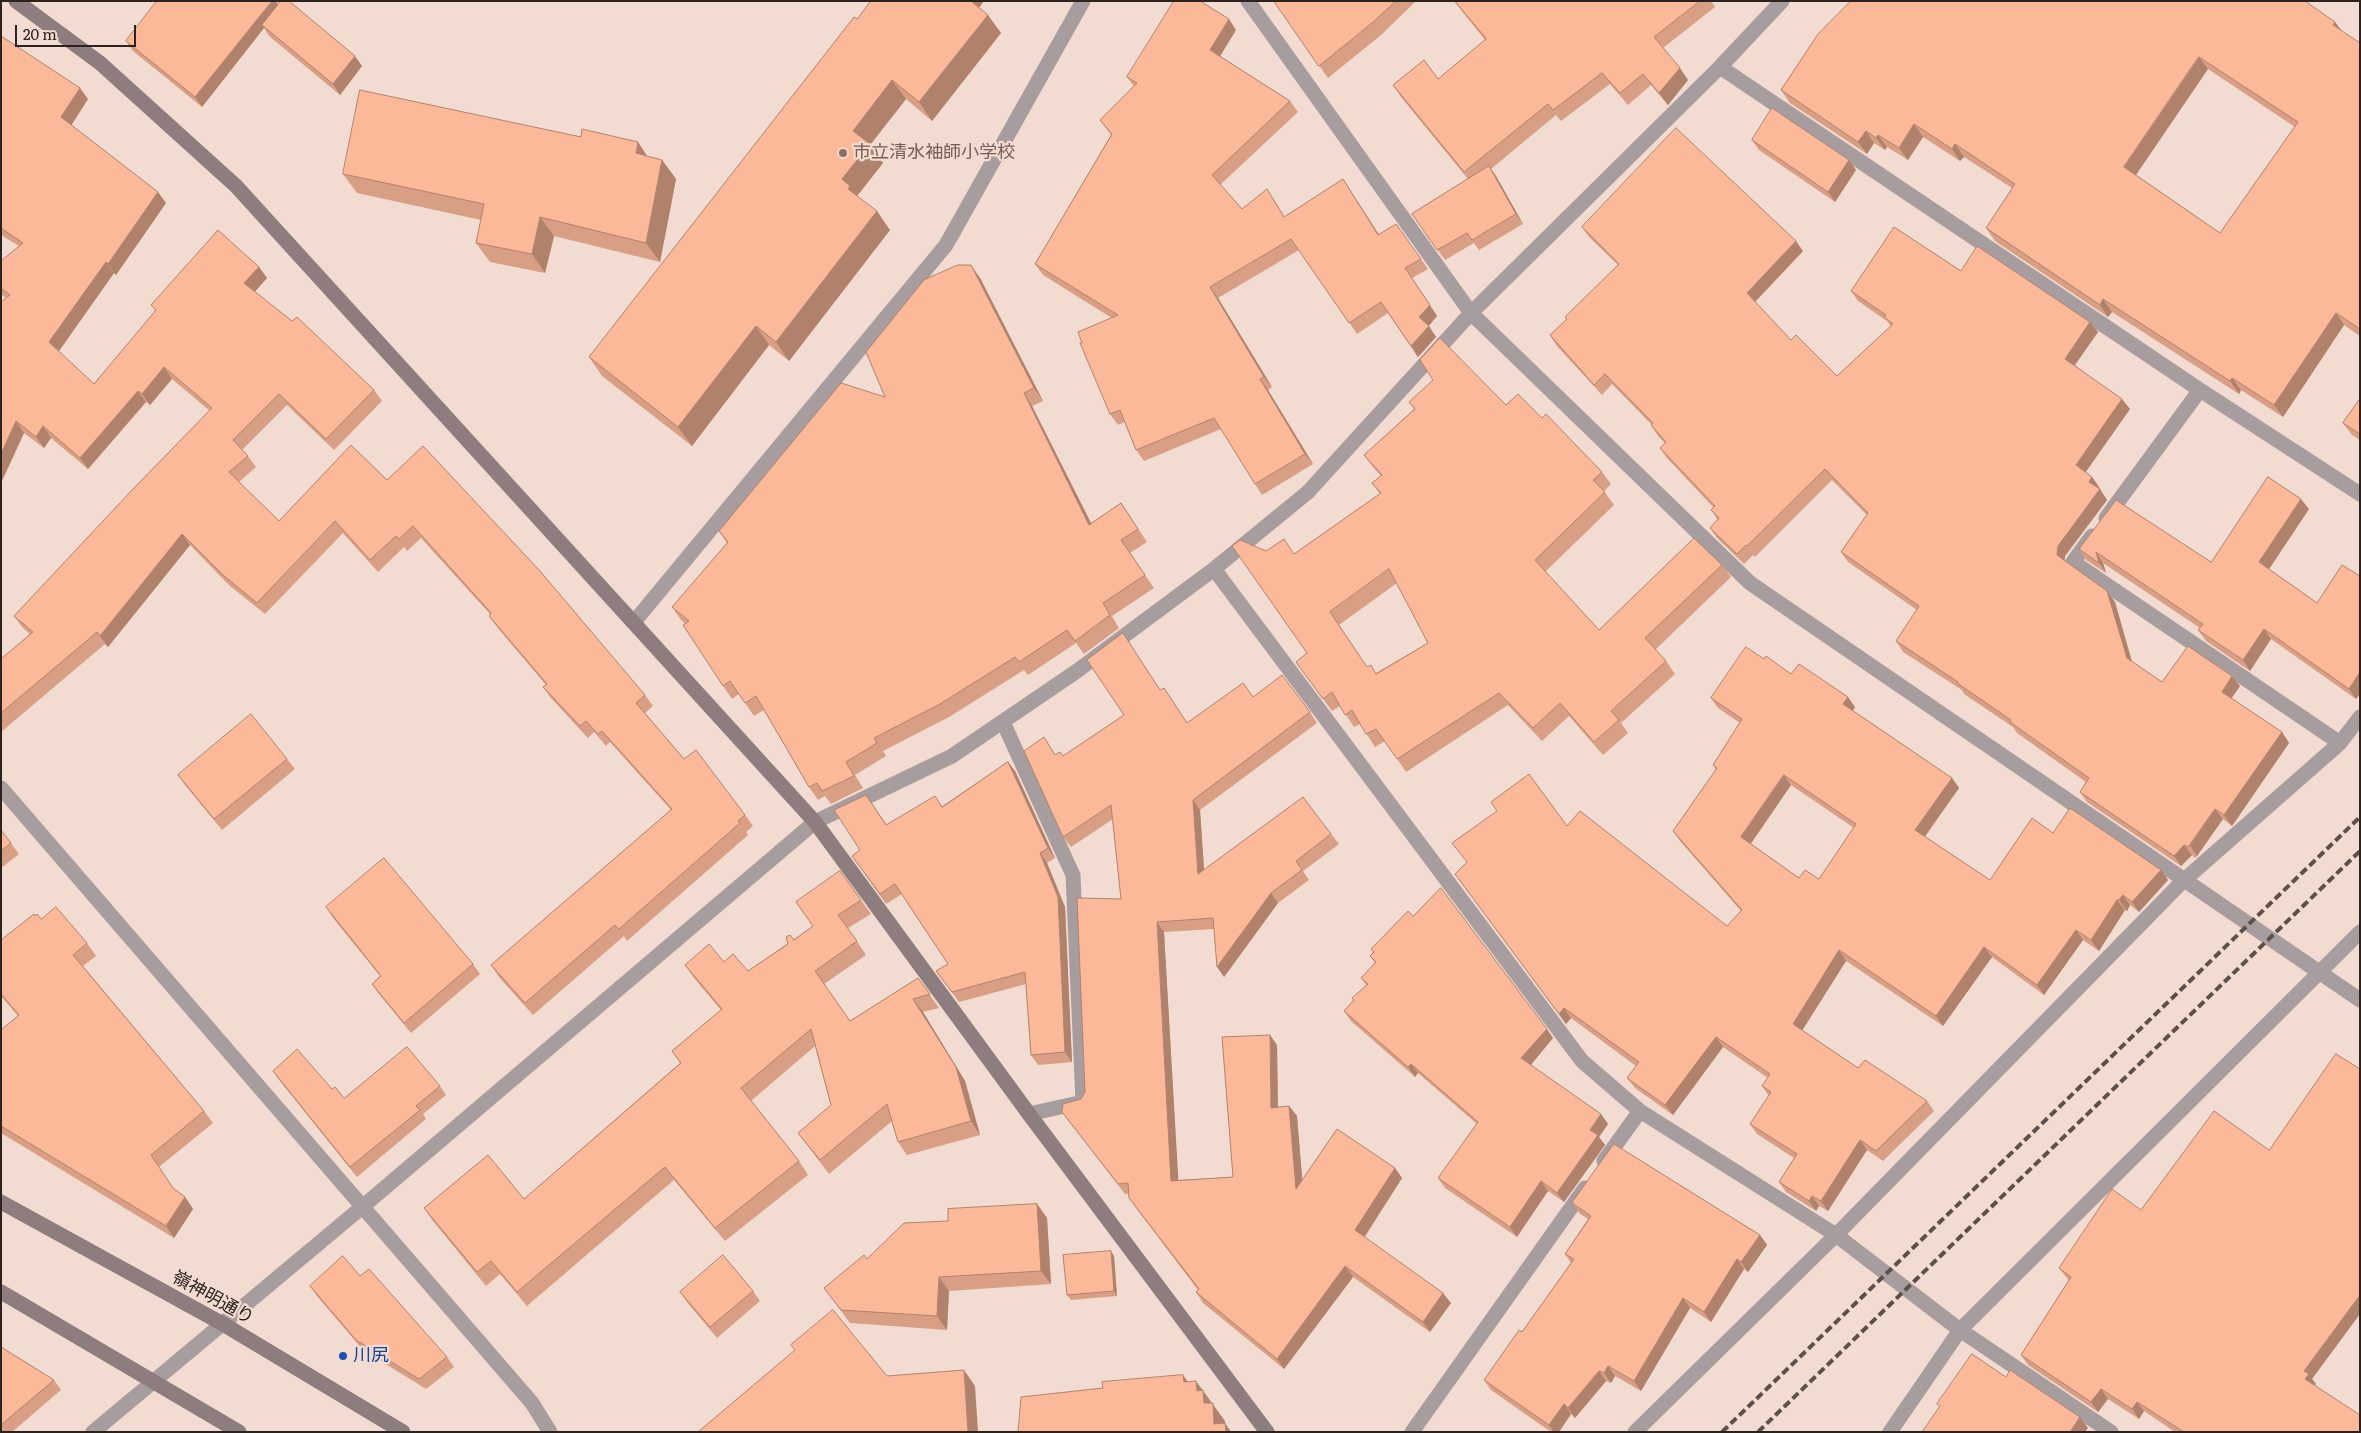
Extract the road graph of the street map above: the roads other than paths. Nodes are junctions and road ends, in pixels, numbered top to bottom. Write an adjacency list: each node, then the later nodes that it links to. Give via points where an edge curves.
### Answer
1 (16, 1): 10 (street, via 100,63 236,186)
2 (1083, 1): 10 (street, via 946,245)
3 (1248, 1): 6 (street)
4 (1782, 1): 5 (street)
5 (1720, 67): 6 (street); 7 (street)
6 (1471, 313): 9 (street, via 1308,492); 16 (street, via 1750,583)
7 (2200, 390): 8 (street); 13 (street, via 2073,562)
8 (2360, 494)
9 (1214, 569): 12 (street); 20 (street, via 1582,1061)
10 (634, 622): 15 (street)
11 (2360, 717): 13 (street)
12 (1003, 722): 15 (street, via 952,756); 21 (street, via 1074,875 1083,1102)
13 (2340, 743): 16 (street)
14 (1, 788): 23 (street)
15 (815, 822): 21 (street); 23 (street)
16 (2183, 880): 18 (street); 24 (street)
17 (2360, 932): 18 (street)
18 (2319, 972): 19 (street); 27 (street)
19 (2360, 1000)
20 (1640, 1111): 24 (street); 34 (street)
21 (1029, 1114): 33 (street)
22 (1, 1202): 26 (street, 嶺神明通り)
23 (361, 1208): 26 (street); 32 (street, via 532,1403)
24 (1836, 1235): 27 (street); 35 (street)
25 (1, 1292): 28 (street)
26 (223, 1324): 28 (street); 31 (street, 嶺神明通り)
27 (1960, 1330): 36 (street); 37 (street)
28 (152, 1381): 29 (street); 30 (street)
29 (94, 1432)
30 (239, 1432)
31 (403, 1432)
32 (550, 1432)
33 (1266, 1432)
34 (1412, 1432)
35 (1635, 1432)
36 (1890, 1432)
37 (2111, 1432)

